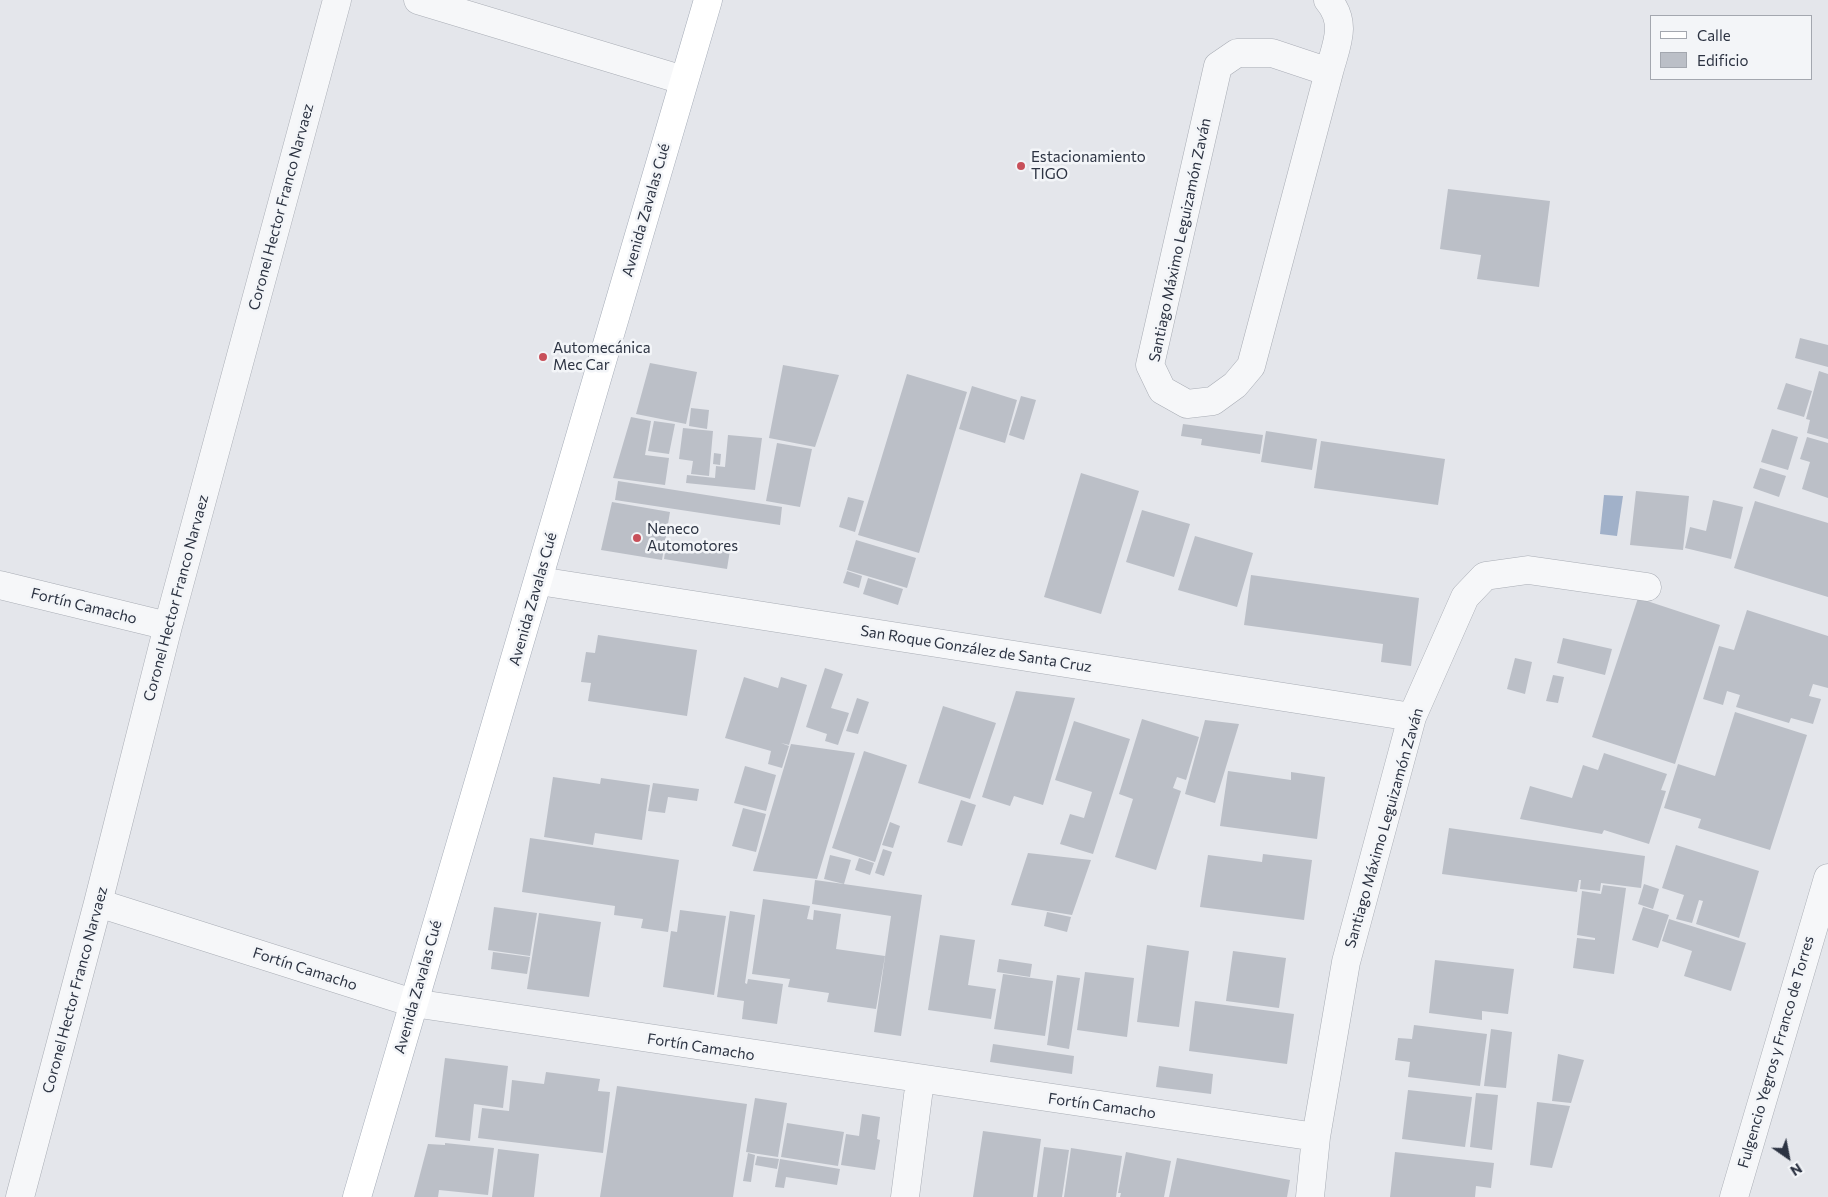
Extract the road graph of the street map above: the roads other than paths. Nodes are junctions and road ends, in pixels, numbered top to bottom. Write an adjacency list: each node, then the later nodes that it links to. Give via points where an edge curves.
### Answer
1 (337, 0): 10 (street, Coronel Hector Franco Narvaez)
2 (418, 0): 6 (street)
3 (708, 0): 6 (main road, Avenida Zavalas Cué)
4 (1328, 0): 5 (street, Santiago Máximo Leguizamón Zaván, via 1336,9 1340,28)
5 (1329, 72): 5 (street, Santiago Máximo Leguizamón Zaván, via 1251,366 1235,385 1213,401 1187,404 1162,390 1150,365 1218,66 1238,53 1272,53)
6 (683, 80): 7 (main road, Avenida Zavalas Cué)
7 (539, 581): 11 (street, San Roque González de Santa Cruz); 15 (main road, Avenida Zavalas Cué)
8 (0, 585): 10 (street, Fortín Camacho)
9 (1646, 586): 11 (street, Santiago Máximo Leguizamón Zaván, via 1528,570 1485,576 1465,597)
10 (168, 626): 13 (street, Coronel Hector Franco Narvaez)
11 (1412, 717): 17 (street, Santiago Máximo Leguizamón Zaván, via 1346,962)
12 (1828, 878): 14 (street, Fulgencio Yegros y Franco de Torres)
13 (98, 904): 15 (street, Fortín Camacho); 18 (street, Coronel Hector Franco Narvaez)
14 (1819, 939): 22 (street, Fulgencio Yegros y Franco de Torres)
15 (413, 1003): 16 (street, Fortín Camacho); 19 (main road, Avenida Zavalas Cué)
16 (920, 1080): 17 (street, Fortín Camacho); 20 (street)
17 (1316, 1137): 21 (street, Santiago Máximo Leguizamón Zaván)
18 (20, 1197)
19 (357, 1197)
20 (905, 1197)
21 (1310, 1197)
22 (1734, 1197)

